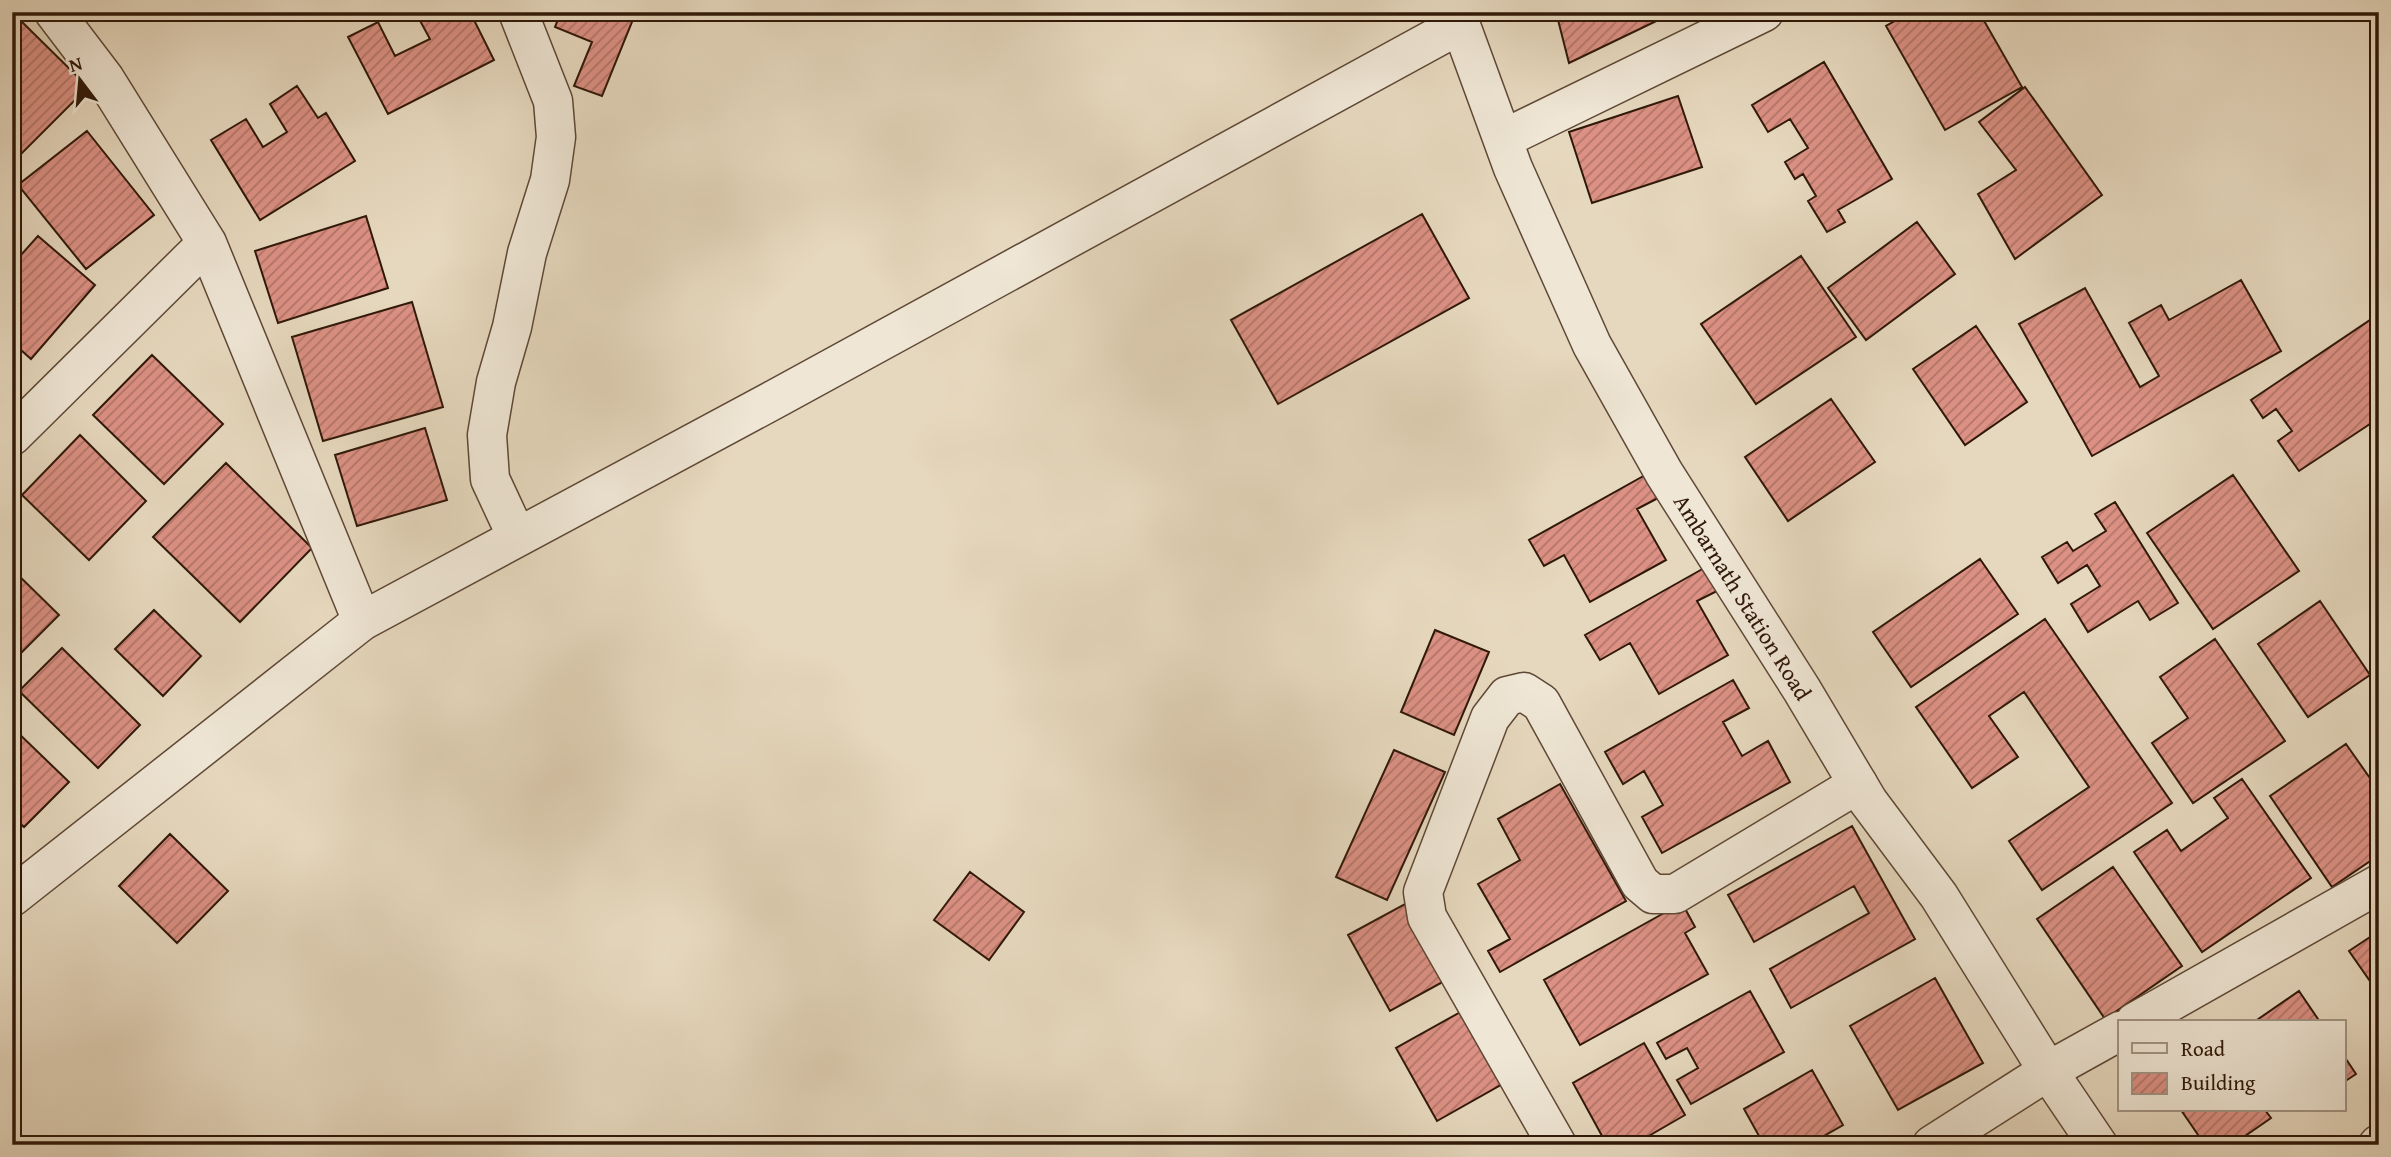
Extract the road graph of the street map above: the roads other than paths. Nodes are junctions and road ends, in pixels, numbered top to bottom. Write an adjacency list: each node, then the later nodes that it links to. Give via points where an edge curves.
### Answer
1 (54, 12): 6 (street, via 105,79)
2 (518, 12): 8 (street, via 553,101 556,137 550,180 527,253 487,435 490,479)
3 (1764, 12): 5 (street)
4 (1459, 18): 5 (street, Ambarnath Station Road); 8 (street)
5 (1503, 139): 10 (street, Ambarnath Station Road, via 1592,345 1664,473)
6 (207, 243): 7 (street); 9 (street)
7 (12, 436)
8 (517, 537): 9 (street)
9 (362, 621): 12 (street)
10 (1858, 784): 15 (street, Ambarnath Station Road, via 1939,896); 16 (street, via 1675,894 1653,894 1640,883 1541,703 1524,692 1507,696 1490,718 1423,892 1427,917)
11 (2379, 884): 13 (street)
12 (12, 897)
13 (2139, 1020)
14 (2118, 1032): 15 (street)
15 (2048, 1072): 17 (street); 18 (street, Ambarnath Station Road)
16 (1557, 1145)
17 (1932, 1145)
18 (2098, 1145)

